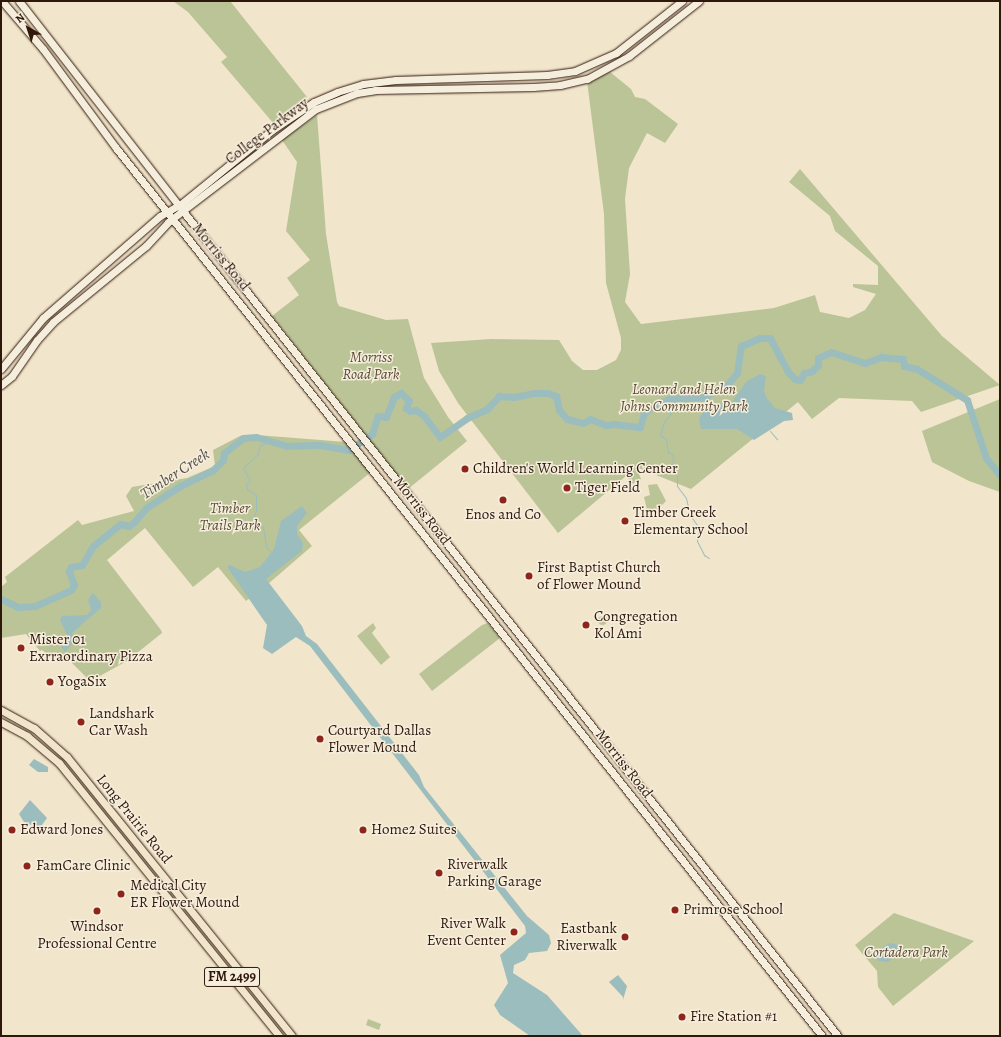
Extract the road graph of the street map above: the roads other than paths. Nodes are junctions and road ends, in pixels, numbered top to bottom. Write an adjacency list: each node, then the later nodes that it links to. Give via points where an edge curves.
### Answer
1 (2, 1): 6 (main road, Morriss Road)
2 (19, 1): 5 (main road, Morriss Road)
3 (682, 1): 5 (main road, College Parkway, via 616,53 574,71 547,75 396,80 363,84 337,92 293,115)
4 (699, 1): 7 (main road, College Parkway, via 630,56 586,79 560,85 533,87 375,90 335,101 297,122)
5 (179, 205): 6 (main road, College Parkway); 7 (main road, Morriss Road)
6 (167, 211): 8 (main road, Morriss Road); 9 (main road, College Parkway, via 43,318)
7 (183, 212): 8 (main road, College Parkway); 16 (main road, Morriss Road)
8 (173, 219): 10 (main road, College Parkway, via 146,246 54,322 12,376); 15 (main road, Morriss Road)
9 (1, 369)
10 (1, 385)
11 (1, 710): 13 (main road, Long Prairie Road / FM 2499, via 34,728 67,757)
12 (1, 722): 14 (main road, Long Prairie Road / FM 2499, via 27,736 59,763)
13 (288, 1035)
14 (279, 1036)
15 (822, 1036)
16 (838, 1036)

